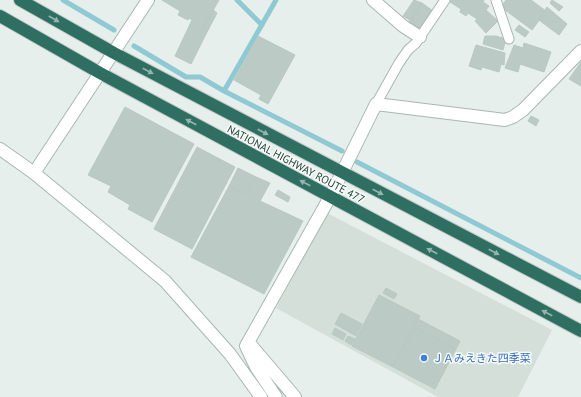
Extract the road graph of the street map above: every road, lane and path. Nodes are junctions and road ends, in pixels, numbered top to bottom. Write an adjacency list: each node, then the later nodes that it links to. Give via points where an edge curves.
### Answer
1 (20, 0): 10 (highway, NATIONAL HIGHWAY ROUTE 477, one-way to 10)
2 (148, 0): 10 (street)
3 (373, 0): 7 (street)
4 (445, 0): 7 (lane)
5 (496, 0): 8 (lane)
6 (0, 16): 11 (highway, NATIONAL HIGHWAY ROUTE 477)
7 (420, 37): 12 (lane, via 399,63)
8 (509, 39)
9 (581, 51): 12 (street, via 523,110 506,120)
10 (114, 53): 11 (street); 15 (highway, NATIONAL HIGHWAY ROUTE 477, one-way to 15)
11 (100, 73): 14 (street); 16 (highway, NATIONAL HIGHWAY ROUTE 477, one-way to 11)
12 (376, 104): 15 (street)
13 (0, 149): 14 (street)
14 (34, 173): 20 (street, via 165,281 230,354)
15 (342, 173): 16 (street); 17 (highway, NATIONAL HIGHWAY ROUTE 477, one-way to 17)
16 (330, 197): 18 (highway, NATIONAL HIGHWAY ROUTE 477, one-way to 16); 19 (street)
17 (581, 298)
18 (581, 331)
19 (248, 341): 21 (street, via 246,346 256,367); 22 (street)
20 (261, 397)
21 (276, 397)
22 (294, 397)

